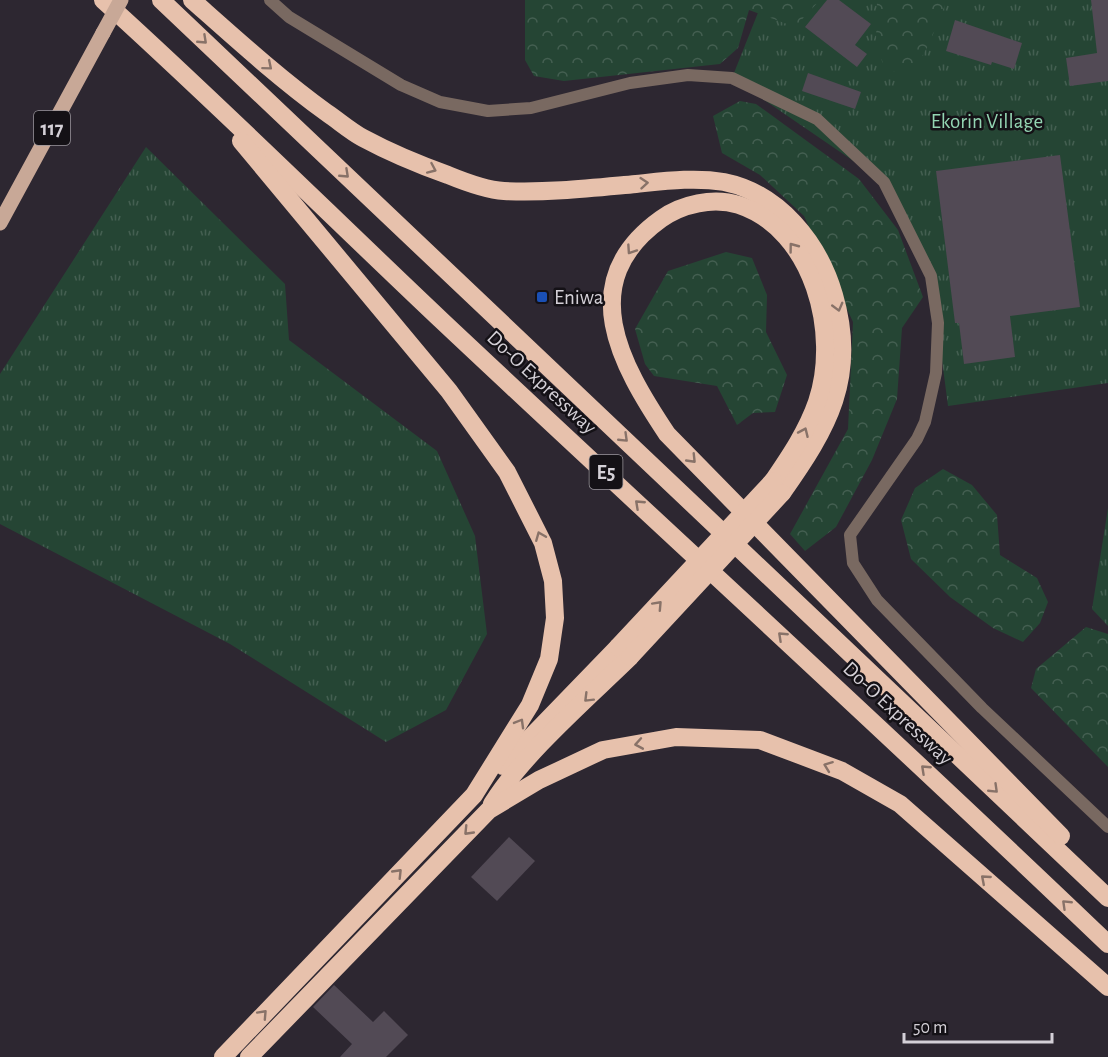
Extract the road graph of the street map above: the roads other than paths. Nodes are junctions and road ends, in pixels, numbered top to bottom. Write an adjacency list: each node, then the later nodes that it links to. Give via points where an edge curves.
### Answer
1 (103, 0): 6 (highway, Do-O Expressway / E5)
2 (121, 0): 7 (main road, 117, bridge)
3 (160, 0): 14 (highway, Do-O Expressway / E5, one-way to 14)
4 (192, 0): 8 (highway, one-way to 8, via 306,97 362,138 448,176 502,191 564,191 681,180 724,182 756,193 787,216 807,238 832,288 844,353 838,395 829,419 814,446)
5 (270, 0): 12 (street, via 289,17 401,85 440,102 488,111 531,108 630,83 688,75 732,78 816,119 884,182 931,276 938,323 936,373 917,439 850,535 853,563 885,609 982,708)
6 (184, 74): 10 (highway, one-way to 6, via 530,705 549,659 555,618 554,590 543,543 507,472 449,391); 15 (highway, Do-O Expressway / E5, one-way to 6)
7 (0, 223)
8 (777, 487): 9 (highway, bridge); 13 (highway, one-way to 13, via 817,401 826,341 820,306 797,252 778,229 738,205 712,202 687,206 647,229 630,249 616,277 612,299 616,340 647,403 667,434)
9 (624, 652): 10 (highway); 11 (highway, one-way to 11, via 502,789)
10 (474, 795): 17 (highway, one-way to 10)
11 (489, 810): 16 (highway, one-way to 11, via 900,804 842,771 760,740 676,738 603,750 539,780); 18 (highway, one-way to 18)
12 (1108, 826)
13 (1108, 884)
14 (1108, 898)
15 (1108, 945)
16 (1108, 987)
17 (223, 1057)
18 (249, 1057)

